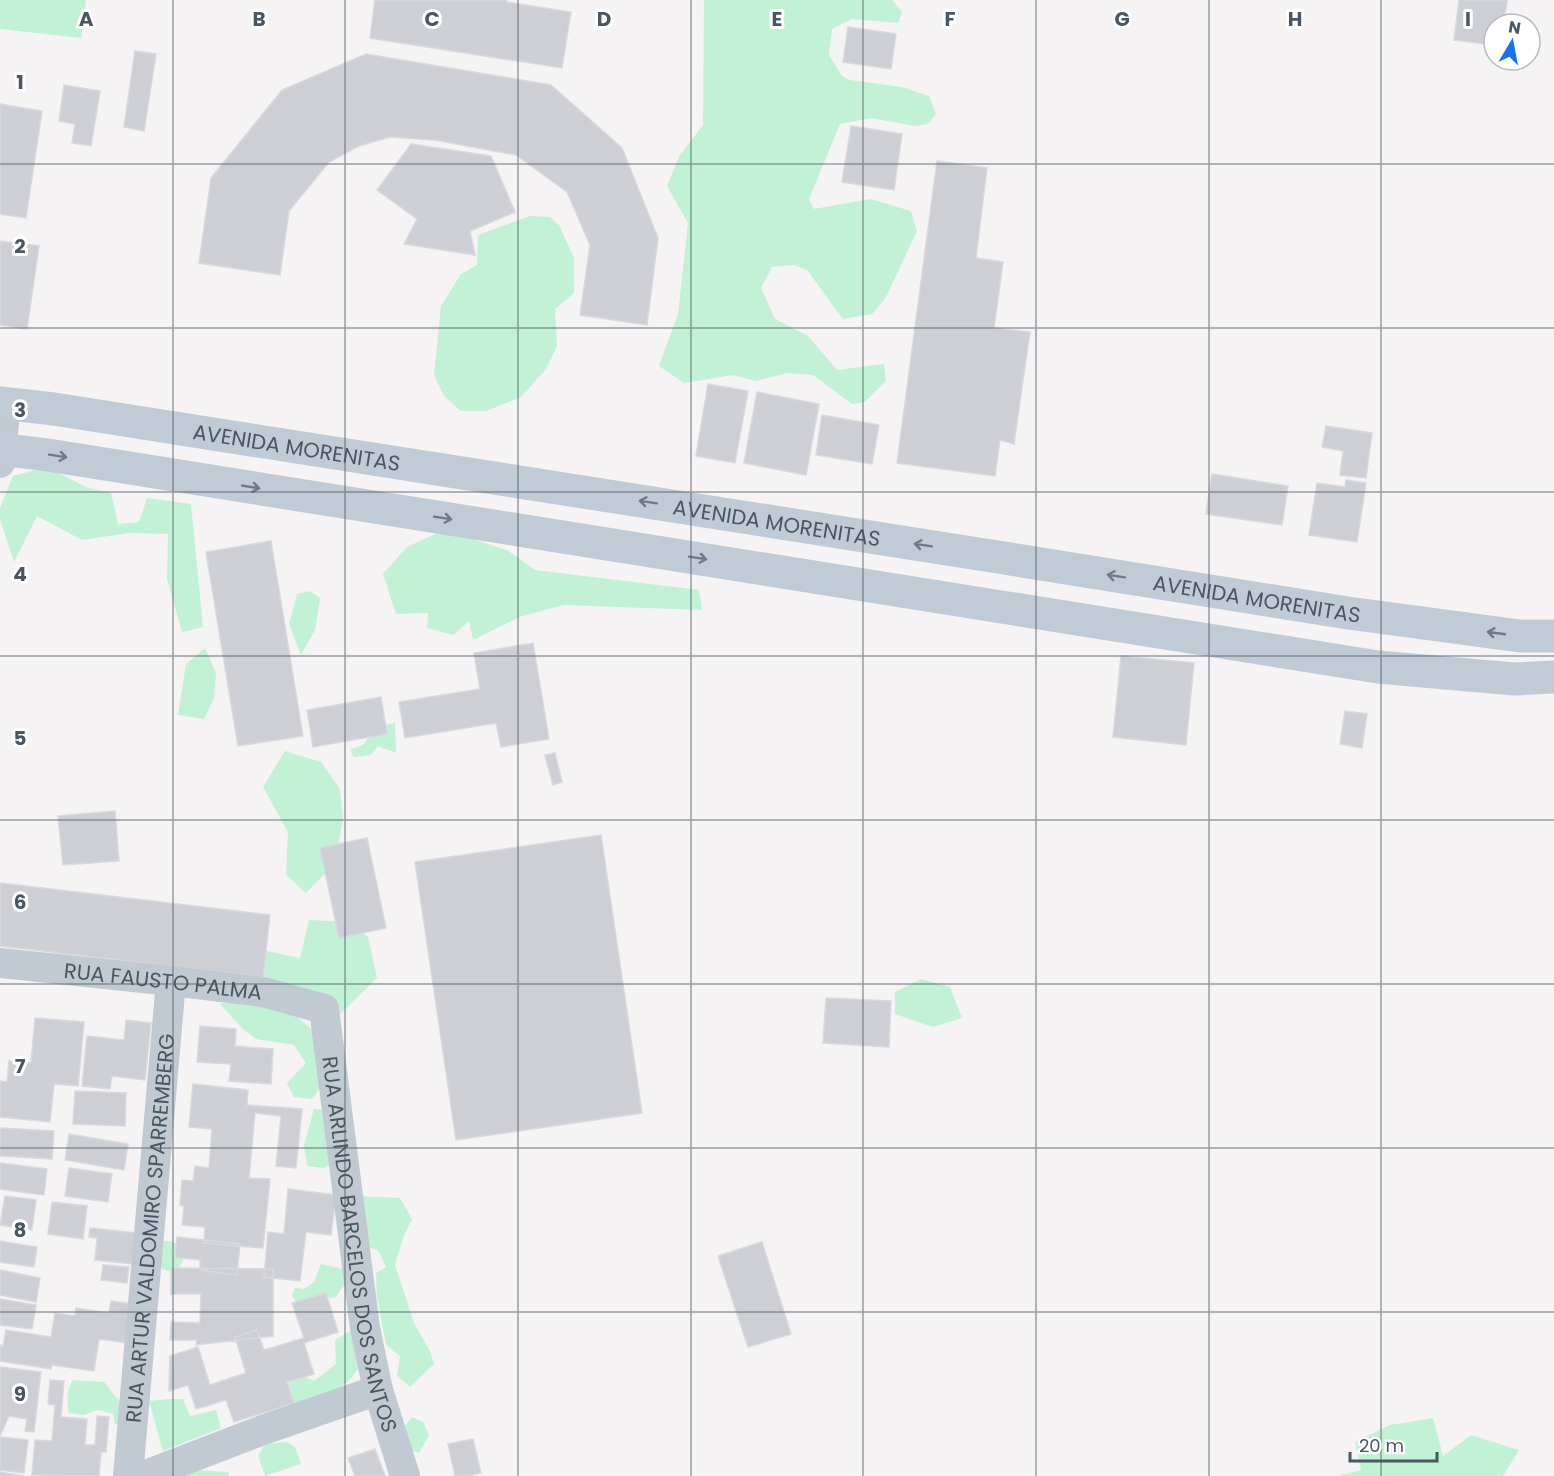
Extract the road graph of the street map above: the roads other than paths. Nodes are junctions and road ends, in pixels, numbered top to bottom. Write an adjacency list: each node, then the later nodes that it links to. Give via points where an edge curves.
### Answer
1 (3, 403): 2 (street); 3 (main road, AVENIDA MORENITAS)
2 (0, 454): 4 (main road, one-way to 4, via 48,454)
3 (411, 465): 4 (main road); 5 (main road, AVENIDA MORENITAS, one-way to 3)
4 (402, 511): 6 (main road, one-way to 6)
5 (1004, 558): 6 (main road); 7 (main road, AVENIDA MORENITAS, one-way to 5, via 1520,636 1348,613)
6 (994, 605): 8 (main road, via 1378,667 1514,679)
7 (1554, 636)
8 (1554, 677)
9 (0, 963): 10 (street, RUA FAUSTO PALMA)
10 (171, 981): 11 (street, RUA FAUSTO PALMA, via 263,992); 13 (street, RUA ARTUR VALDOMIRO SPARREMBERG)
11 (324, 1009): 12 (street, RUA ARLINDO BARCELOS DOS SANTOS, via 365,1328)
12 (378, 1390): 14 (street); 15 (street, RUA ARLINDO BARCELOS DOS SANTOS)
13 (128, 1476)
14 (143, 1476)
15 (405, 1476)

